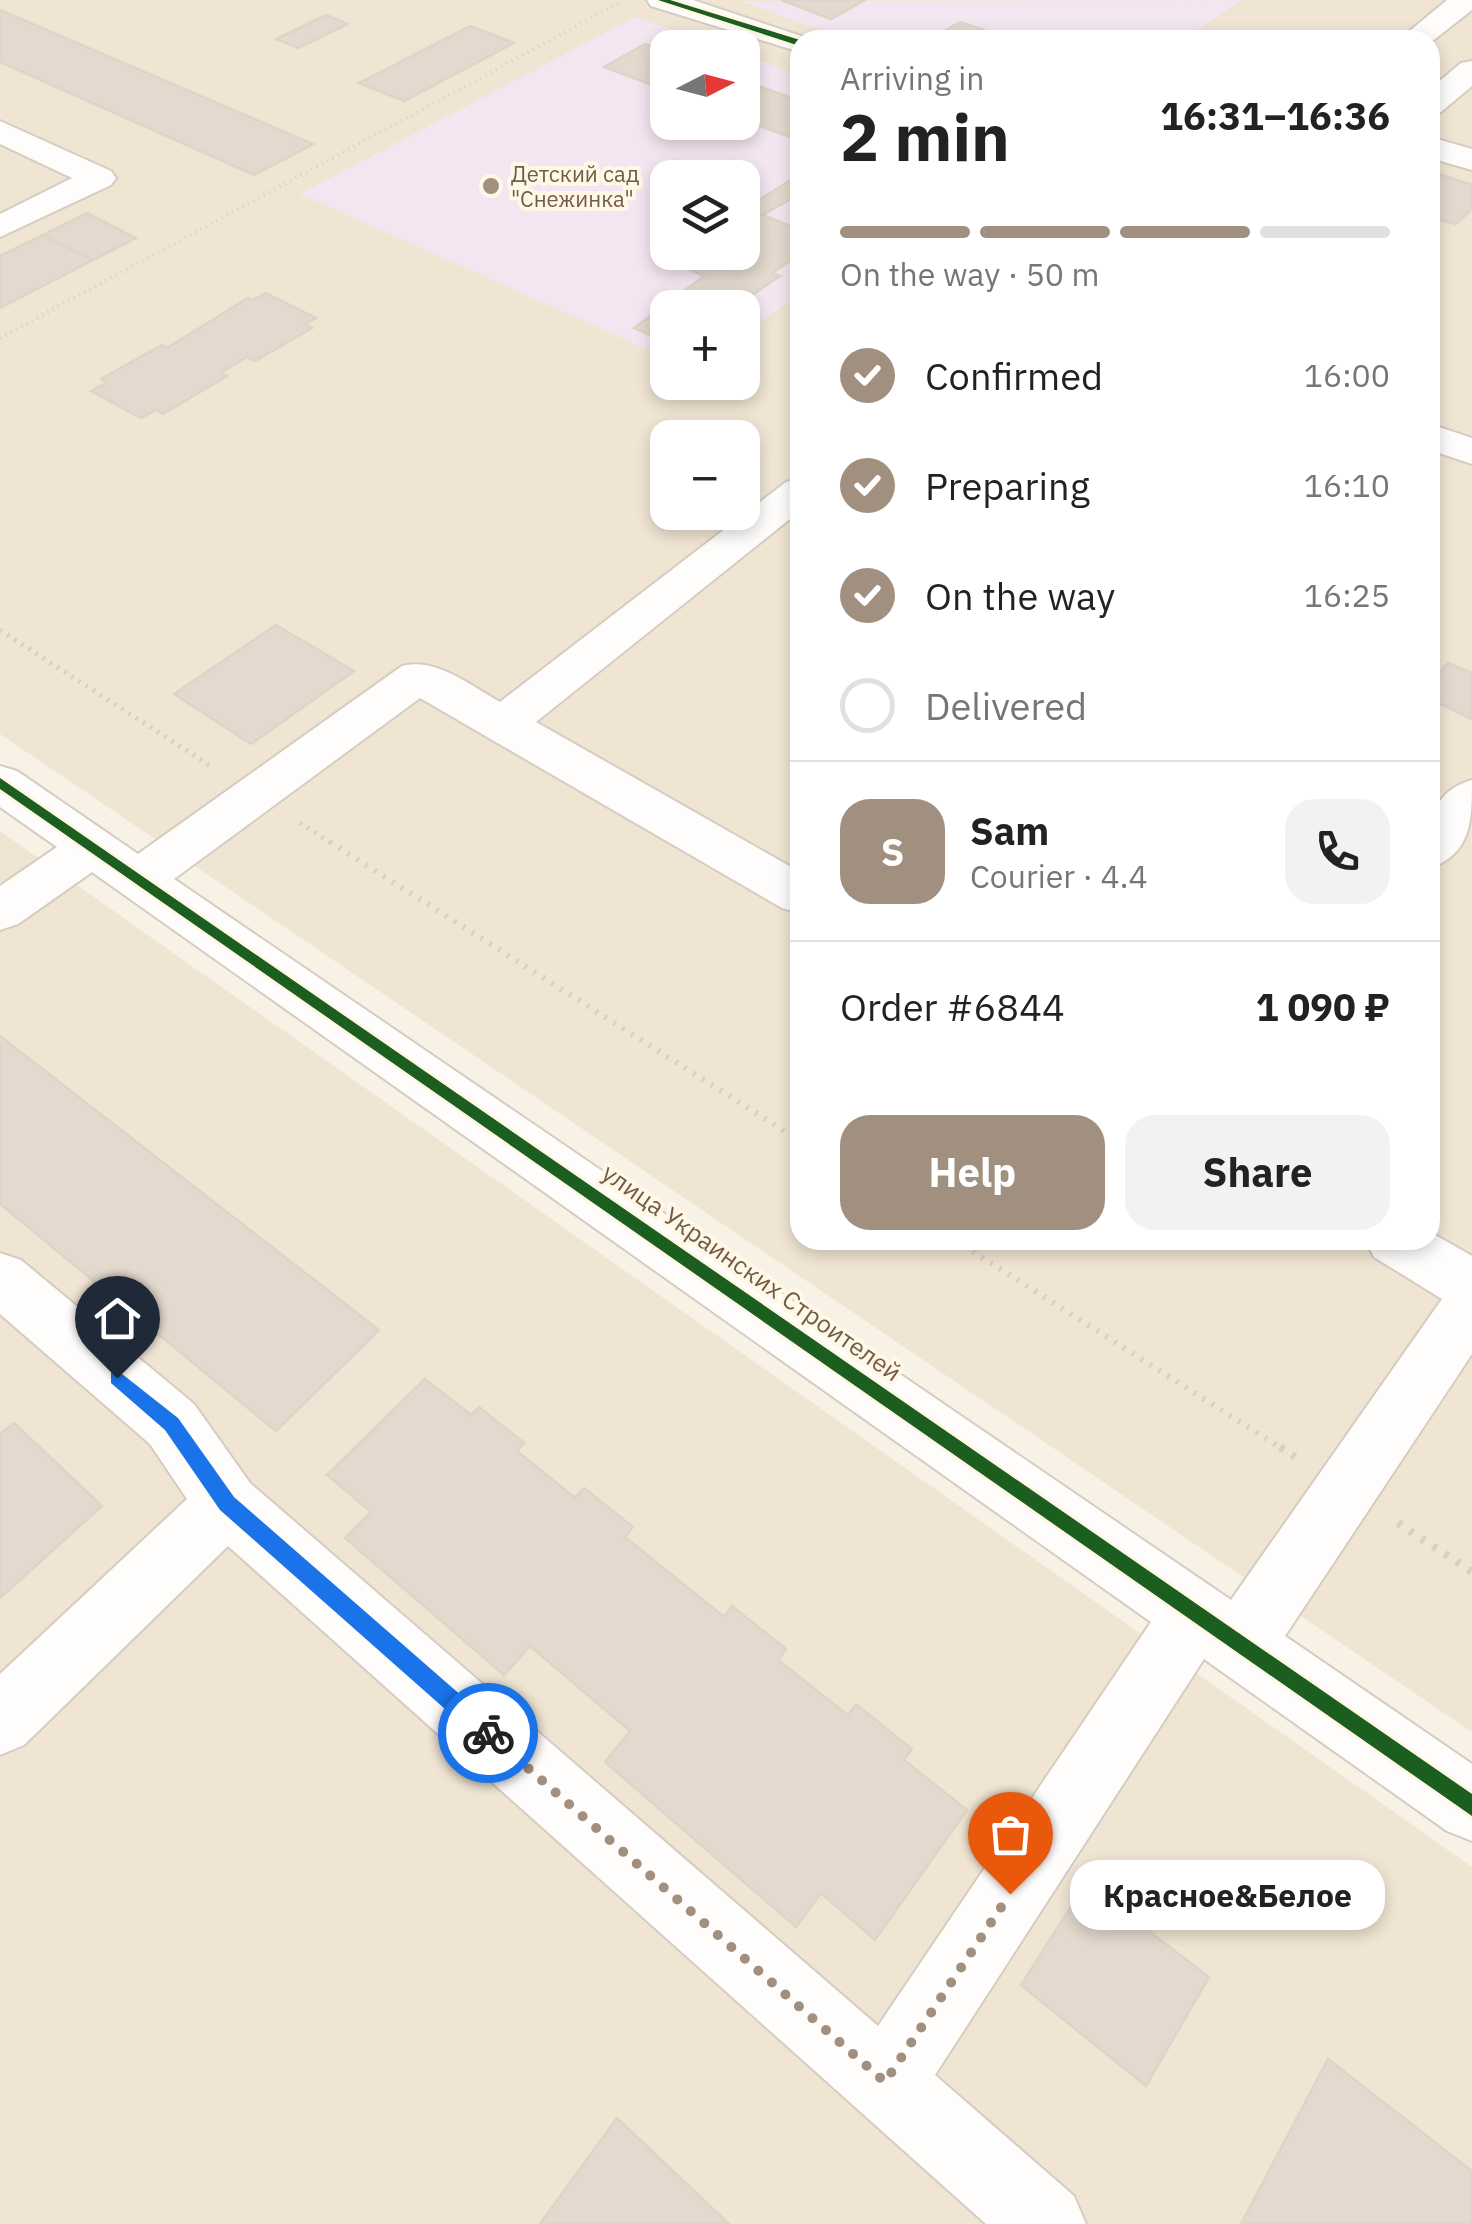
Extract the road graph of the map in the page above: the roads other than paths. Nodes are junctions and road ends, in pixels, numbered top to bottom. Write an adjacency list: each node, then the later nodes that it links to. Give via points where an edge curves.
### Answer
1 (662, 0): 4 (street)
2 (1462, 3): 3 (street)
3 (1427, 30)
4 (790, 39)
5 (1472, 70): 6 (street)
6 (1440, 97)
7 (0, 131): 10 (street, via 99,178)
8 (1440, 150): 9 (street)
9 (1472, 160)
10 (0, 227)
11 (1440, 440): 12 (street)
12 (1472, 452)
13 (790, 505): 14 (street)
14 (503, 724): 16 (street, via 418,676 255,794); 17 (street)
15 (0, 783): 16 (street, улица Украинских Строителей)
16 (116, 863): 18 (street); 24 (street, улица Украинских Строителей)
17 (790, 889)
18 (0, 911)
19 (1411, 1250): 20 (street)
20 (1472, 1286)
21 (1472, 1304): 24 (street, via 1344,1488)
22 (12, 1308): 23 (street, via 172,1424)
23 (227, 1504): 25 (street); 27 (street)
24 (1218, 1629): 26 (street, улица Украинских Строителей); 27 (street)
25 (0, 1722)
26 (1472, 1806)
27 (885, 2082): 28 (street)
28 (1046, 2224)

